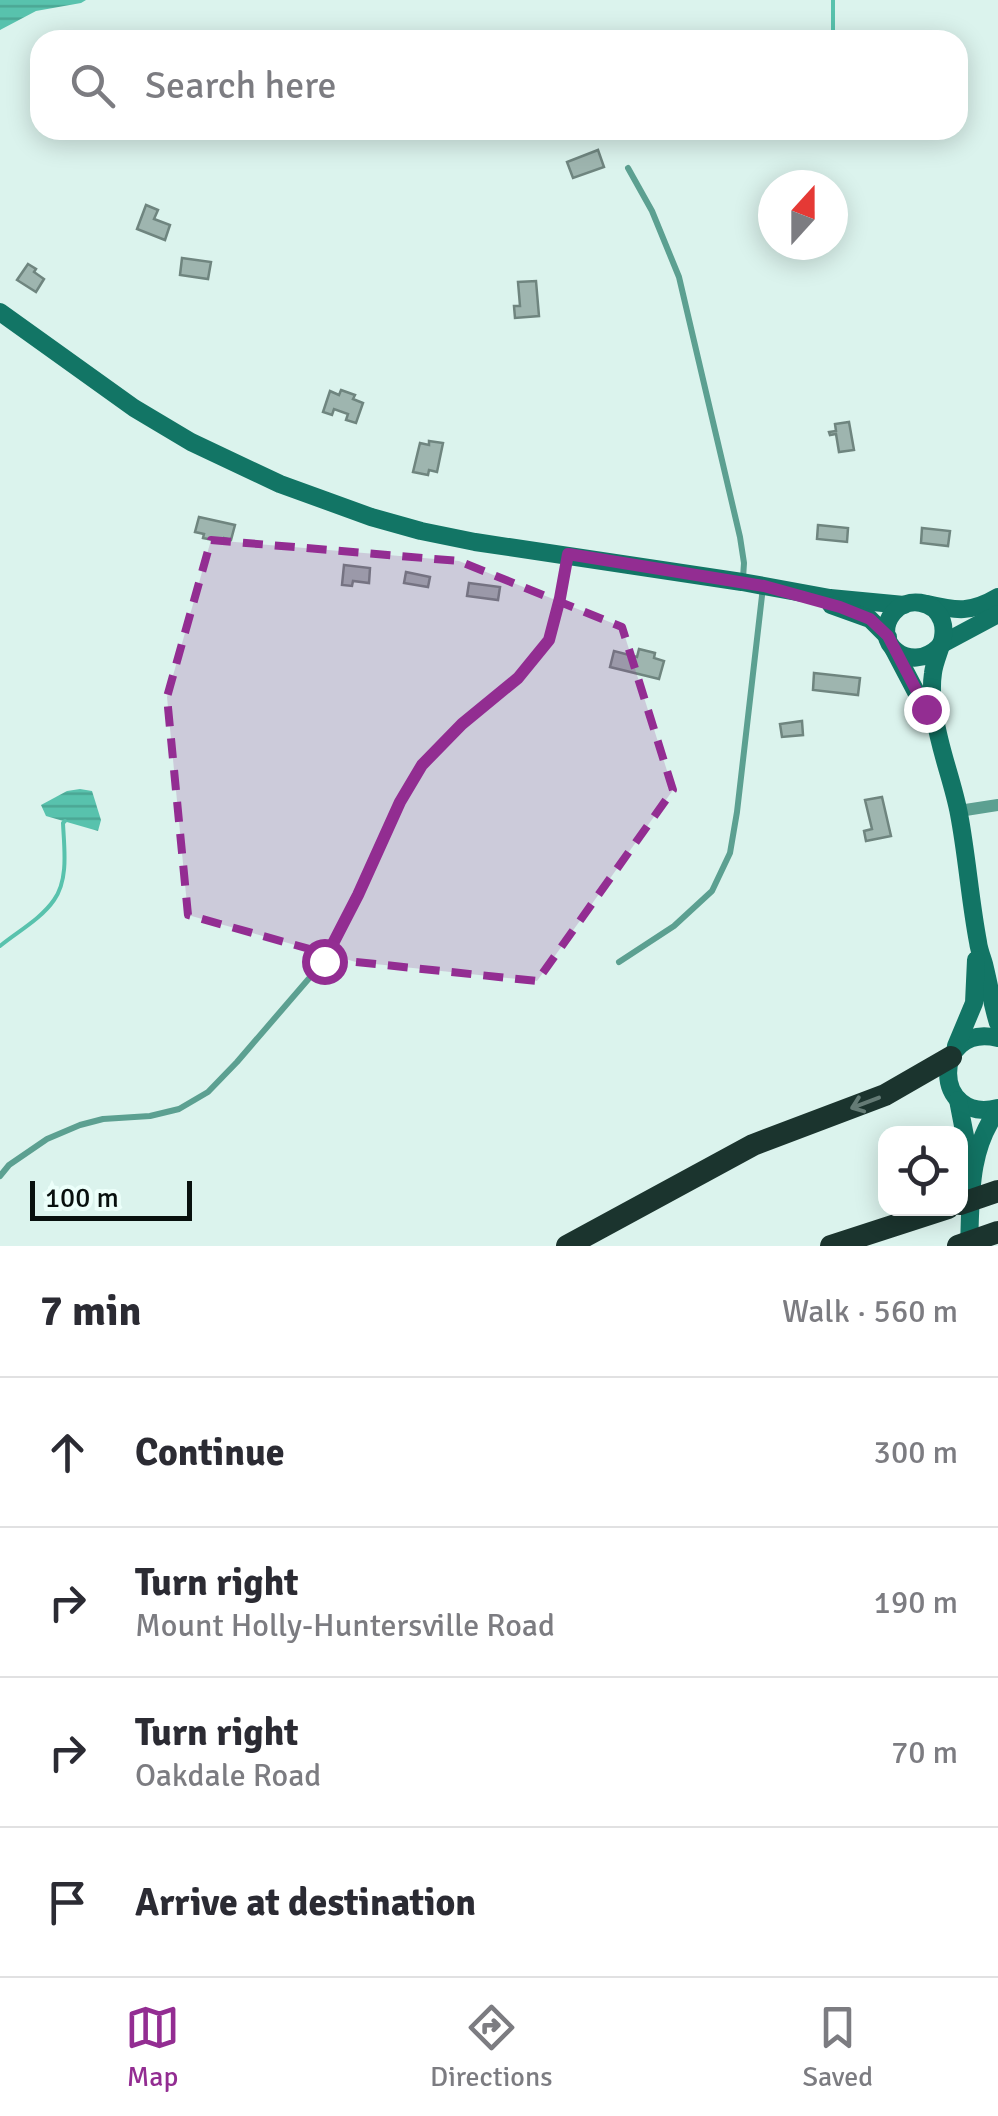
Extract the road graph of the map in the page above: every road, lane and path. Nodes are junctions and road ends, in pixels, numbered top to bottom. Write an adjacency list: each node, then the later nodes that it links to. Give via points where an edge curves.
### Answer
1 (628, 168): 4 (lane, via 679,277 740,537)
2 (0, 312): 3 (main road, via 164,426 280,484 421,531)
3 (568, 554): 4 (main road); 22 (lane, via 549,640 518,678 422,765 324,961 248,1050 208,1092 179,1109 80,1124 47,1138)
4 (742, 582): 5 (main road)
5 (764, 586): 7 (main road); 10 (main road, via 870,619); 16 (lane, via 730,853 712,890 674,926)
6 (998, 597): 8 (main road, via 980,608)
7 (904, 604): 8 (main road); 10 (main road, via 888,623)
8 (926, 604): 11 (main road, via 943,622)
9 (998, 614): 11 (main road)
10 (891, 643): 11 (main road, via 900,655 917,659); 12 (main road)
11 (940, 646): 12 (main road)
12 (934, 718): 14 (main road)
13 (998, 805): 14 (street)
14 (958, 811): 15 (main road)
15 (978, 945): 17 (main road); 19 (main road, via 974,1003)
16 (618, 962)
17 (998, 1023)
18 (998, 1038): 19 (main road, via 970,1038)
19 (952, 1054): 20 (main road, via 948,1080); 28 (highway, one-way to 28, via 885,1095 754,1146)
20 (958, 1100): 21 (main road, via 978,1110); 23 (main road)
21 (998, 1109): 23 (main road, via 981,1136)
22 (0, 1176)
23 (972, 1177): 31 (main road)
24 (998, 1190): 25 (highway, bridge)
25 (968, 1201)
26 (926, 1216): 29 (highway)
27 (998, 1232): 30 (highway, bridge)
28 (567, 1246)
29 (831, 1246)
30 (958, 1246)
31 (968, 1246)

